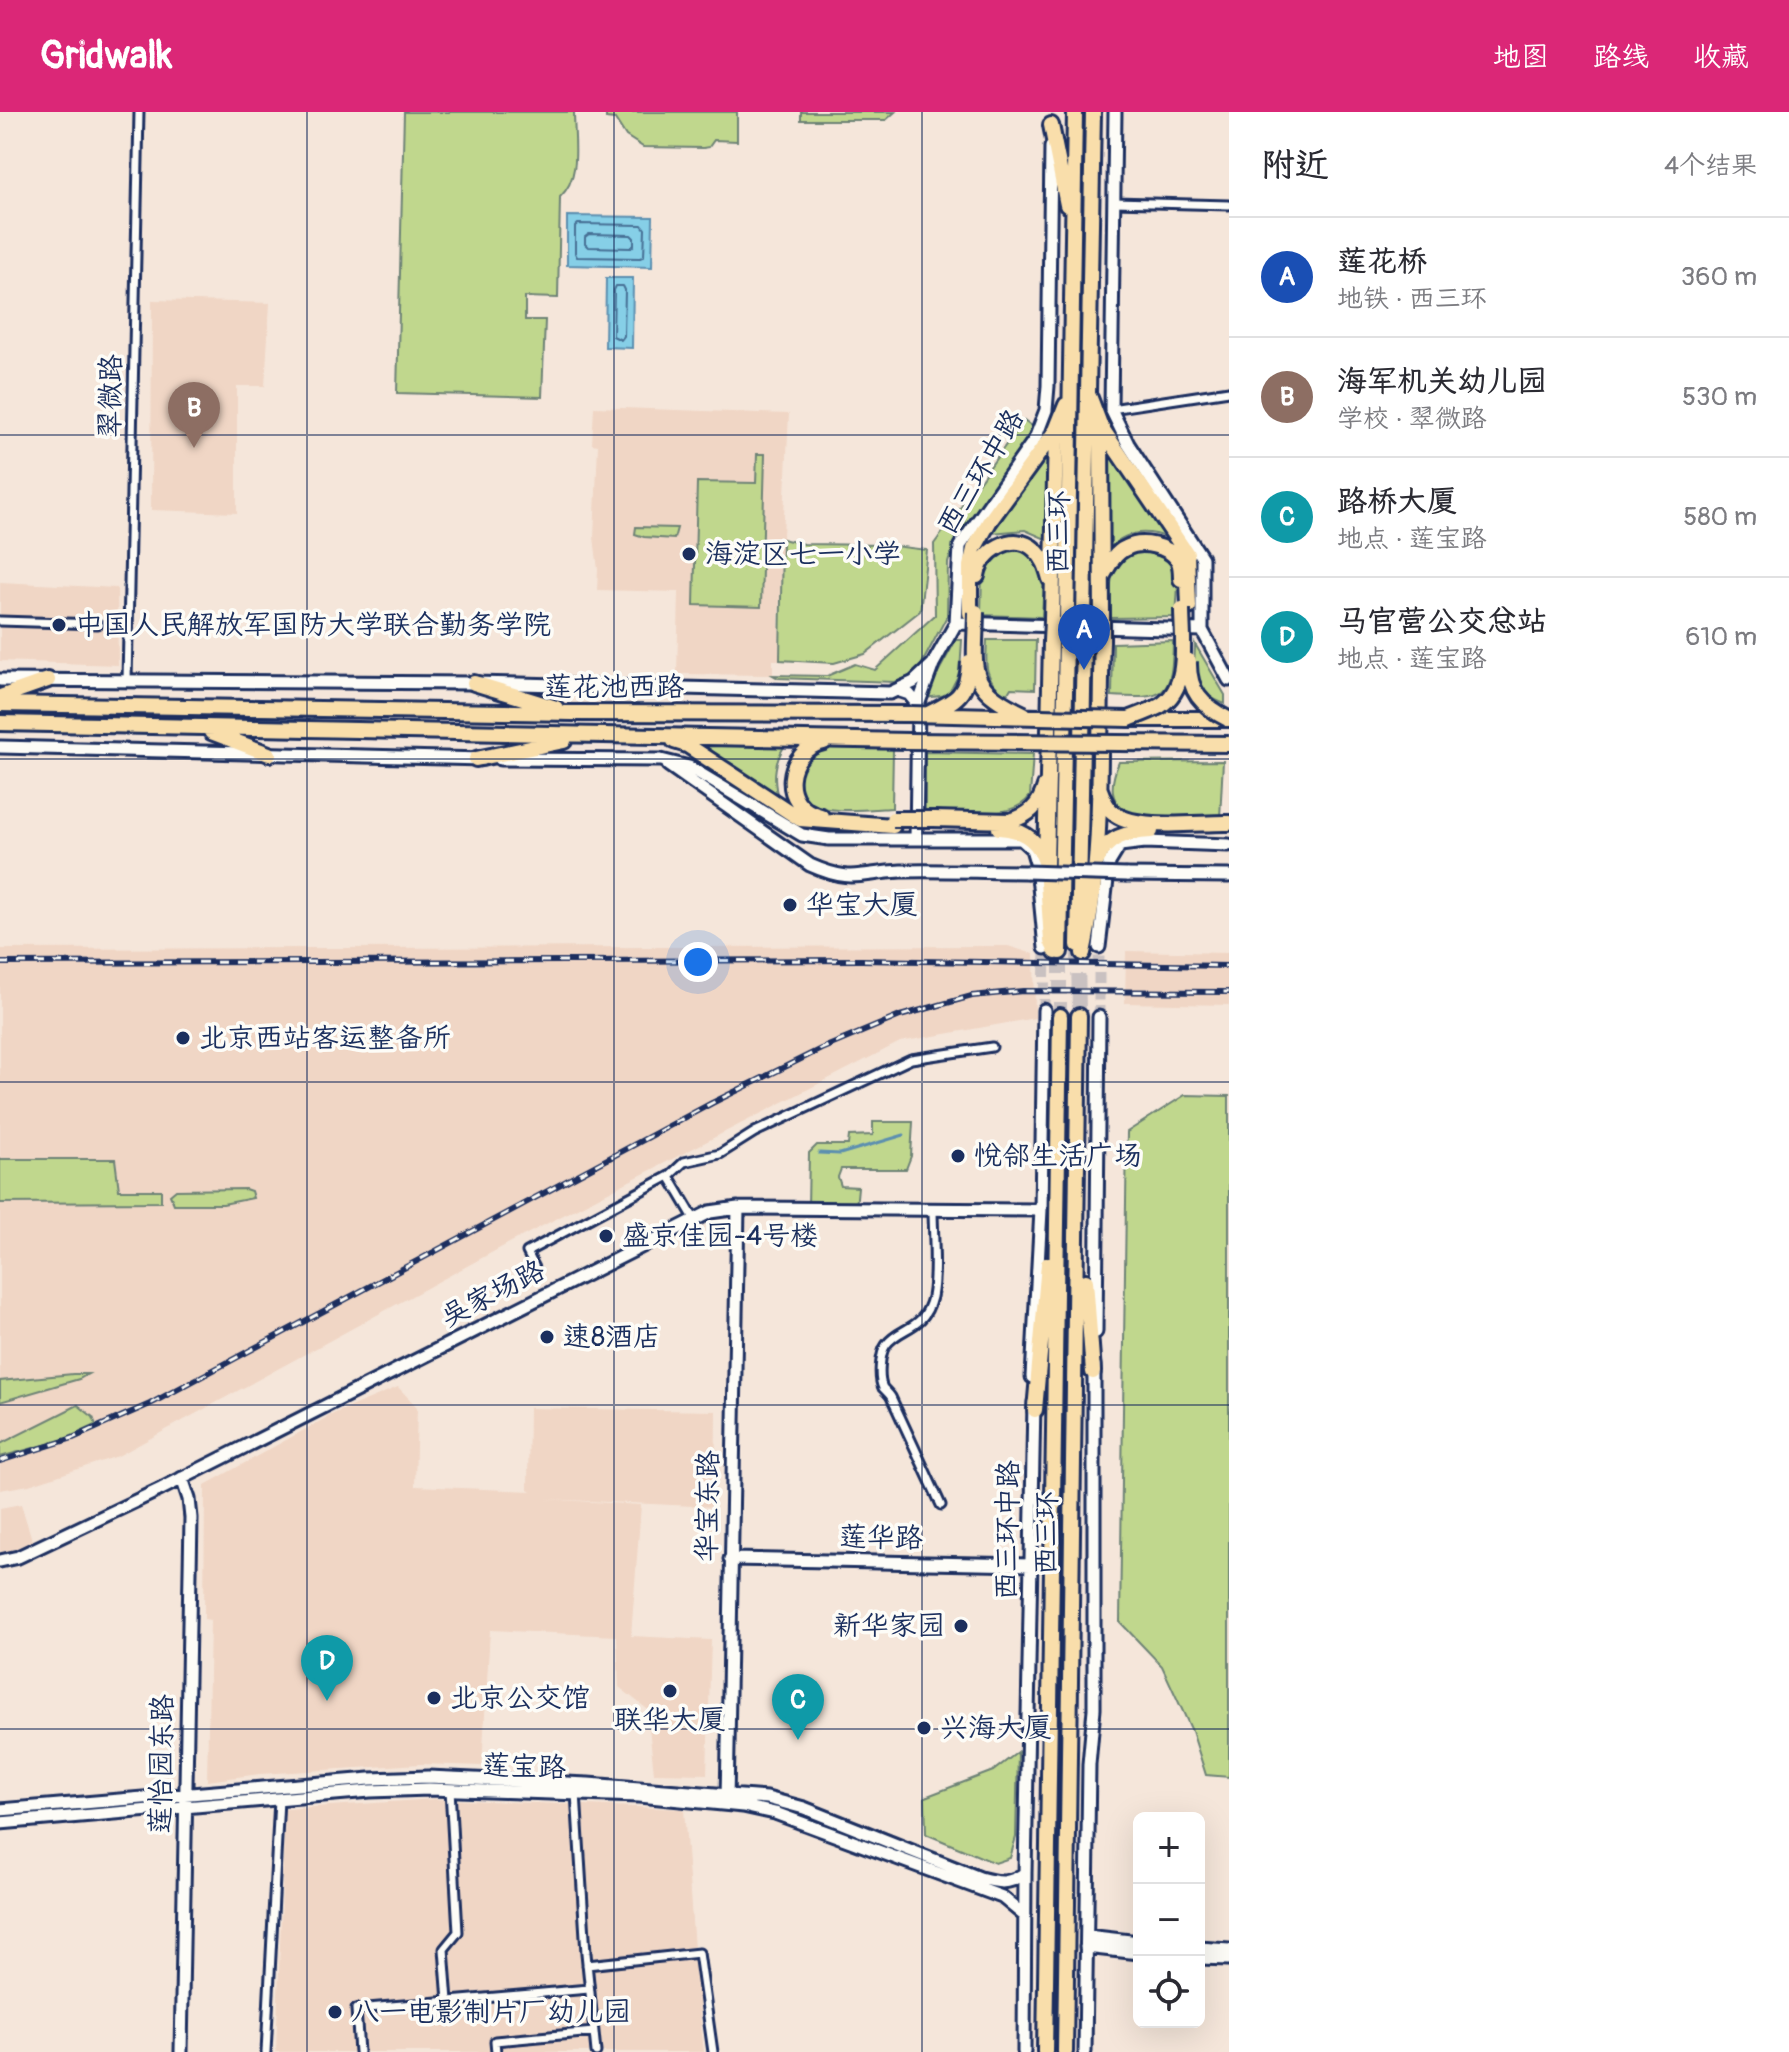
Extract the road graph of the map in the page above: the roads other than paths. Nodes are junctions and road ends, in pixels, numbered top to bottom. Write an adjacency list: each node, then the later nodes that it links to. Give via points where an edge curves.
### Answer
1 (139, 112): 31 (street, 翠微路)
2 (1075, 112): 10 (highway, 西三环)
3 (1093, 112): 7 (highway, 西三环)
4 (1102, 112): 7 (highway)
5 (1115, 112): 8 (street)
6 (1051, 118): 10 (highway); 23 (street, 西三环中路, via 1046,410 1035,439 960,546)
7 (1091, 165): 11 (highway, 西三环)
8 (1114, 202): 9 (street); 14 (street)
9 (1229, 205)
10 (1072, 232): 13 (highway, 西三环)
11 (1087, 390): 15 (highway); 58 (highway, 西三环, bridge, via 1080,953 1091,918)
12 (1229, 391): 14 (street)
13 (1070, 393): 16 (highway); 21 (highway, 西三环)
14 (1111, 409): 25 (street, via 1202,558)
15 (1101, 427): 17 (highway); 19 (highway, via 1187,554)
16 (1056, 430): 18 (highway); 20 (highway, via 974,549)
17 (1101, 577): 19 (highway, via 1126,548 1164,548 1178,560); 52 (highway, bridge)
18 (1053, 591): 20 (highway, via 1046,564 1034,549 1015,543 999,546 978,566); 21 (highway)
19 (1185, 608): 39 (highway, bridge, via 1179,685 1161,705); 40 (highway, bridge, via 1195,695)
20 (973, 612): 36 (highway, bridge, via 968,678 961,695); 38 (highway, bridge, via 980,682 993,699)
21 (1059, 620): 26 (highway, bridge)
22 (0, 621): 24 (street)
23 (956, 623): 25 (street); 27 (street, 西三环中路)
24 (98, 624)
25 (1202, 630): 30 (street)
26 (1059, 641): 51 (highway); 62 (highway)
27 (933, 664): 33 (street); 36 (street, 西三环中路)
28 (0, 680): 29 (street, 莲花池西路)
29 (48, 680): 31 (street, 莲花池西路); 34 (highway)
30 (1229, 680)
31 (127, 681): 32 (street, 莲花池西路)
32 (474, 683): 33 (street, 莲花池西路, via 836,693); 37 (highway)
33 (897, 690): 36 (street, via 909,694)
34 (0, 697)
35 (0, 704): 37 (highway, 莲花池西路)
36 (918, 711): 37 (highway, 莲花池西路); 38 (highway, 莲花池西路, bridge); 56 (street, 西三环中路)
37 (572, 713)
38 (1028, 716): 39 (highway, 莲花池西路, bridge)
39 (1129, 719): 40 (highway, 莲花池西路, bridge)
40 (1228, 719)
41 (0, 723): 42 (highway, 莲花池西路)
42 (199, 727): 43 (highway, 莲花池西路); 48 (highway)
43 (592, 736): 44 (highway, 莲花池西路); 49 (highway)
44 (658, 736): 45 (highway, 莲花池西路); 53 (highway, via 687,745 800,819)
45 (840, 739): 46 (highway, 莲花池西路, bridge); 53 (highway, via 813,744 797,759 790,779 799,803 808,812 829,817)
46 (1229, 744)
47 (0, 747): 48 (street)
48 (269, 754): 49 (street)
49 (476, 759): 50 (street)
50 (661, 760): 56 (street, via 689,767 802,835); 60 (street, bridge, via 810,865 835,876 898,871)
51 (1049, 770): 54 (highway, via 1036,807 1020,818); 59 (highway)
52 (1098, 784): 55 (highway, via 1111,811 1128,820); 58 (highway)
53 (893, 822): 54 (highway, bridge)
54 (934, 822): 59 (highway, via 1013,828 1033,840)
55 (1226, 827): 58 (highway, via 1123,834 1105,847)
56 (916, 838): 62 (street, via 1021,839 1032,849)
57 (1229, 845): 61 (street, via 1120,845 1109,863)
58 (1095, 865)
59 (1046, 866): 62 (highway)
60 (1229, 876)
61 (1099, 947)
62 (1054, 951)
63 (1044, 1010): 73 (street, 西三环中路)
64 (1060, 1016): 70 (highway, 西三环)
65 (1079, 1016): 69 (highway, 西三环)
66 (1099, 1017): 76 (street)
67 (992, 1047): 68 (street, via 911,1059 755,1132 720,1154 684,1162)
68 (669, 1176): 74 (street); 75 (street, via 527,1252)
69 (1078, 1192): 76 (highway, via 1086,1227 1085,1292); 111 (highway, 西三环)
70 (1059, 1193): 77 (highway, via 1049,1230); 110 (highway, 西三环)
71 (738, 1208): 72 (street, 吴家场路); 74 (street, 吴家场路); 80 (street, 华宝东路)
72 (933, 1209): 73 (street, 吴家场路); 79 (street, via 932,1295 927,1311 912,1328 884,1348 881,1381)
73 (1041, 1210): 77 (street, 西三环中路, via 1032,1367)
74 (695, 1220): 78 (street, 吴家场路)
75 (535, 1268)
76 (1093, 1372): 92 (street, via 1094,1709)
77 (1035, 1410): 82 (street, 西三环中路)
78 (182, 1478): 81 (street, 吴家场路); 87 (street, 莲怡园东路, via 191,1518)
79 (941, 1505)
80 (730, 1559): 82 (street, 莲华路); 86 (street, 华宝东路)
81 (0, 1561)
82 (1031, 1565): 90 (street, 西三环中路)
83 (450, 1789): 84 (street, 莲宝路); 85 (street, 莲宝路); 101 (street, via 458,1932 444,1949)
84 (576, 1793): 86 (street, 莲宝路); 99 (street)
85 (279, 1799): 87 (street, 莲宝路); 104 (street)
86 (727, 1800): 87 (street, 莲宝路, via 588,1784 428,1777); 90 (street, 莲宝路, via 767,1798 804,1808 995,1882 1012,1882); 91 (street, 莲宝路, via 1002,1897)
87 (186, 1801): 88 (street, 莲宝路); 89 (street, 莲宝路); 103 (street, 莲怡园东路)
88 (0, 1810)
89 (0, 1823)
90 (1025, 1873): 91 (street, 西三环中路)
91 (1025, 1916): 109 (street, 西三环中路)
92 (1086, 1942): 93 (street); 96 (street); 112 (street)
93 (1133, 1942)
94 (1205, 1948): 95 (street)
95 (1229, 1950)
96 (1133, 1952)
97 (1205, 1958): 98 (street)
98 (1229, 1959)
99 (587, 1965): 100 (street); 108 (street, via 699,1953)
100 (589, 1989): 101 (street); 102 (street)
101 (448, 2001): 105 (street, via 356,2009)
102 (594, 2032): 106 (street, via 495,2041); 107 (street)
103 (181, 2052)
104 (266, 2052)
105 (359, 2052)
106 (496, 2052)
107 (596, 2052)
108 (713, 2052)
109 (1024, 2052)
110 (1045, 2052)
111 (1065, 2052)
112 (1085, 2052)

